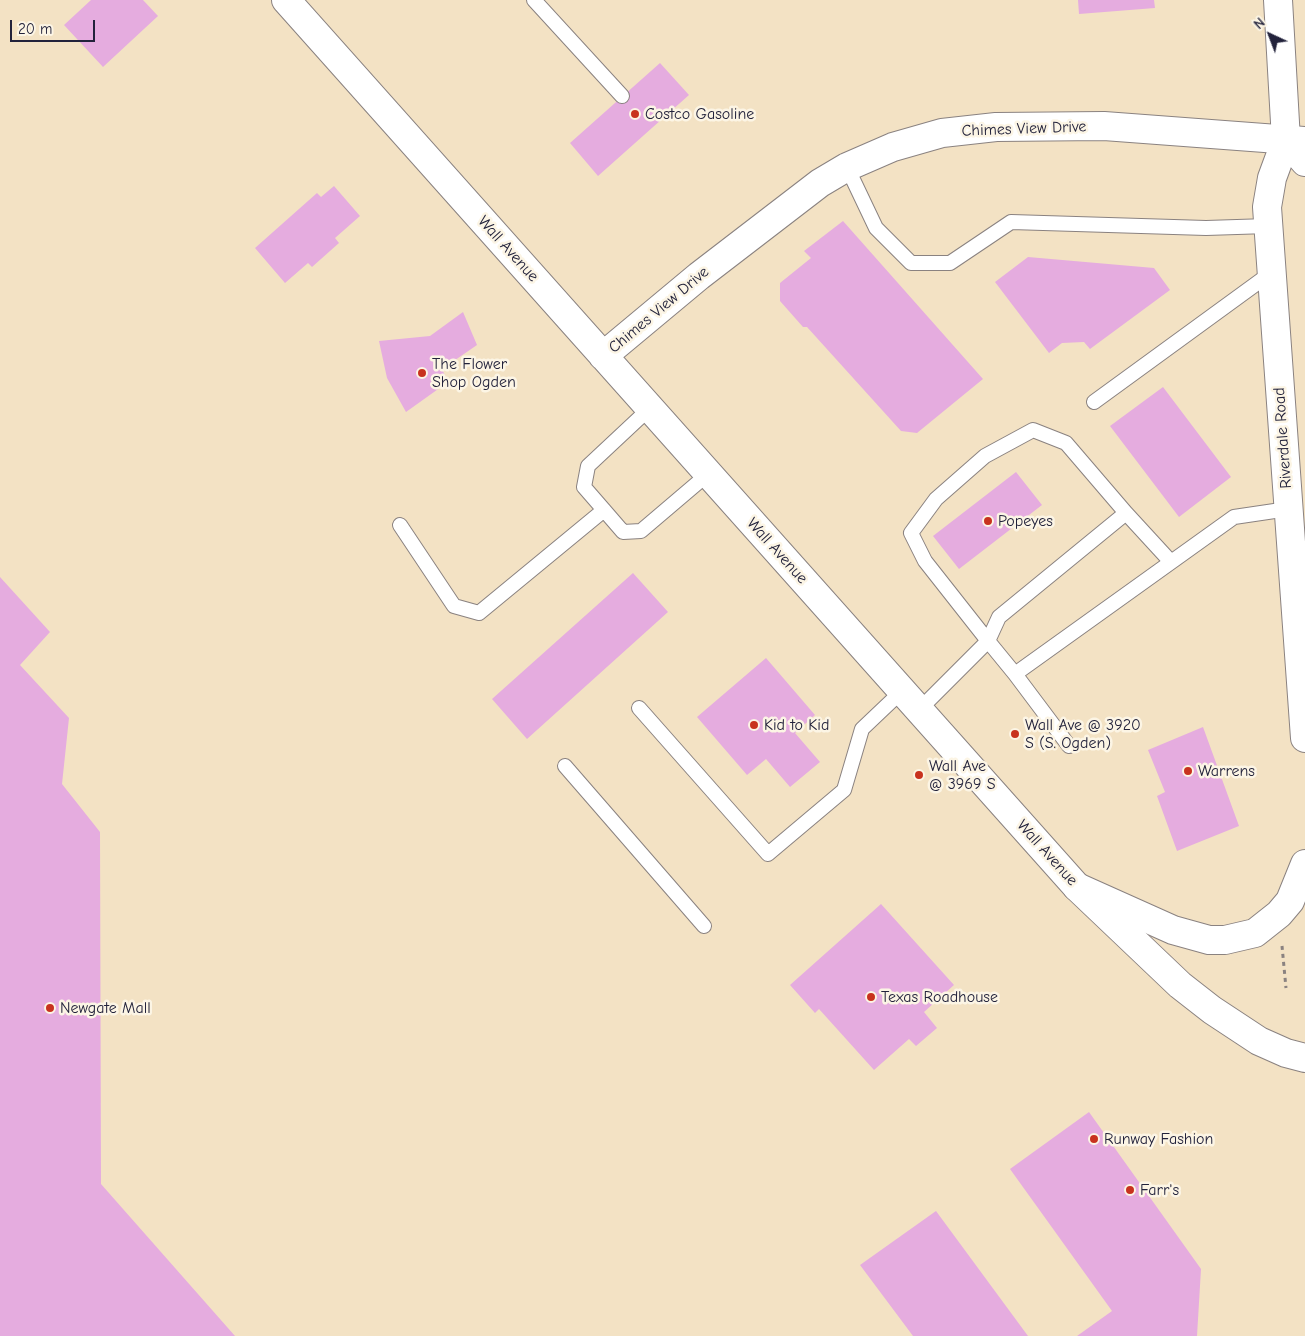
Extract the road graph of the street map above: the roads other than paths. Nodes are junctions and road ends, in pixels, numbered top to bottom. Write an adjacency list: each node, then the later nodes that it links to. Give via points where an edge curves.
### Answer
1 (286, 0): 10 (main road, Wall Avenue)
2 (534, 0): 4 (lane)
3 (1278, 0): 5 (main road, Riverdale Road)
4 (622, 96)
5 (1295, 140): 6 (main road); 7 (main road, Chimes View Drive, via 1104,126 996,127 918,139); 8 (main road, Riverdale Road, via 1272,178 1267,207)
6 (1305, 162)
7 (848, 167): 8 (lane, via 876,228 911,263 950,263 1011,222 1206,228); 10 (main road, Chimes View Drive, via 820,182)
8 (1268, 226): 9 (main road, Riverdale Road)
9 (1271, 272): 11 (lane); 14 (main road, Riverdale Road)
10 (603, 356): 12 (main road, Wall Avenue)
11 (1094, 402)
12 (650, 408): 13 (main road, Wall Avenue); 15 (lane, via 588,466 584,487)
13 (708, 474): 15 (lane, via 641,531 623,532); 21 (main road, Wall Avenue)
14 (1288, 509): 18 (lane, via 1234,517); 23 (main road, Riverdale Road)
15 (604, 510): 17 (lane, via 479,613 454,606)
16 (1126, 513): 18 (lane); 19 (lane, via 999,616); 19 (lane, via 1066,443 1033,430 985,456 936,499 911,533 925,561)
17 (400, 524)
18 (1171, 562): 20 (lane)
19 (988, 640): 20 (lane); 21 (lane)
20 (1015, 674): 24 (lane)
21 (910, 701): 22 (lane, via 862,729 844,790 768,854); 27 (main road, Wall Avenue)
22 (639, 708)
23 (1305, 738)
24 (1069, 746)
25 (565, 766): 28 (lane)
26 (1305, 864): 27 (main road, via 1290,901 1280,914 1255,933 1225,940 1209,940 1173,930)
27 (1077, 887): 29 (main road, Wall Avenue, via 1180,985 1212,1010 1258,1040)
28 (704, 926)
29 (1305, 1058)

